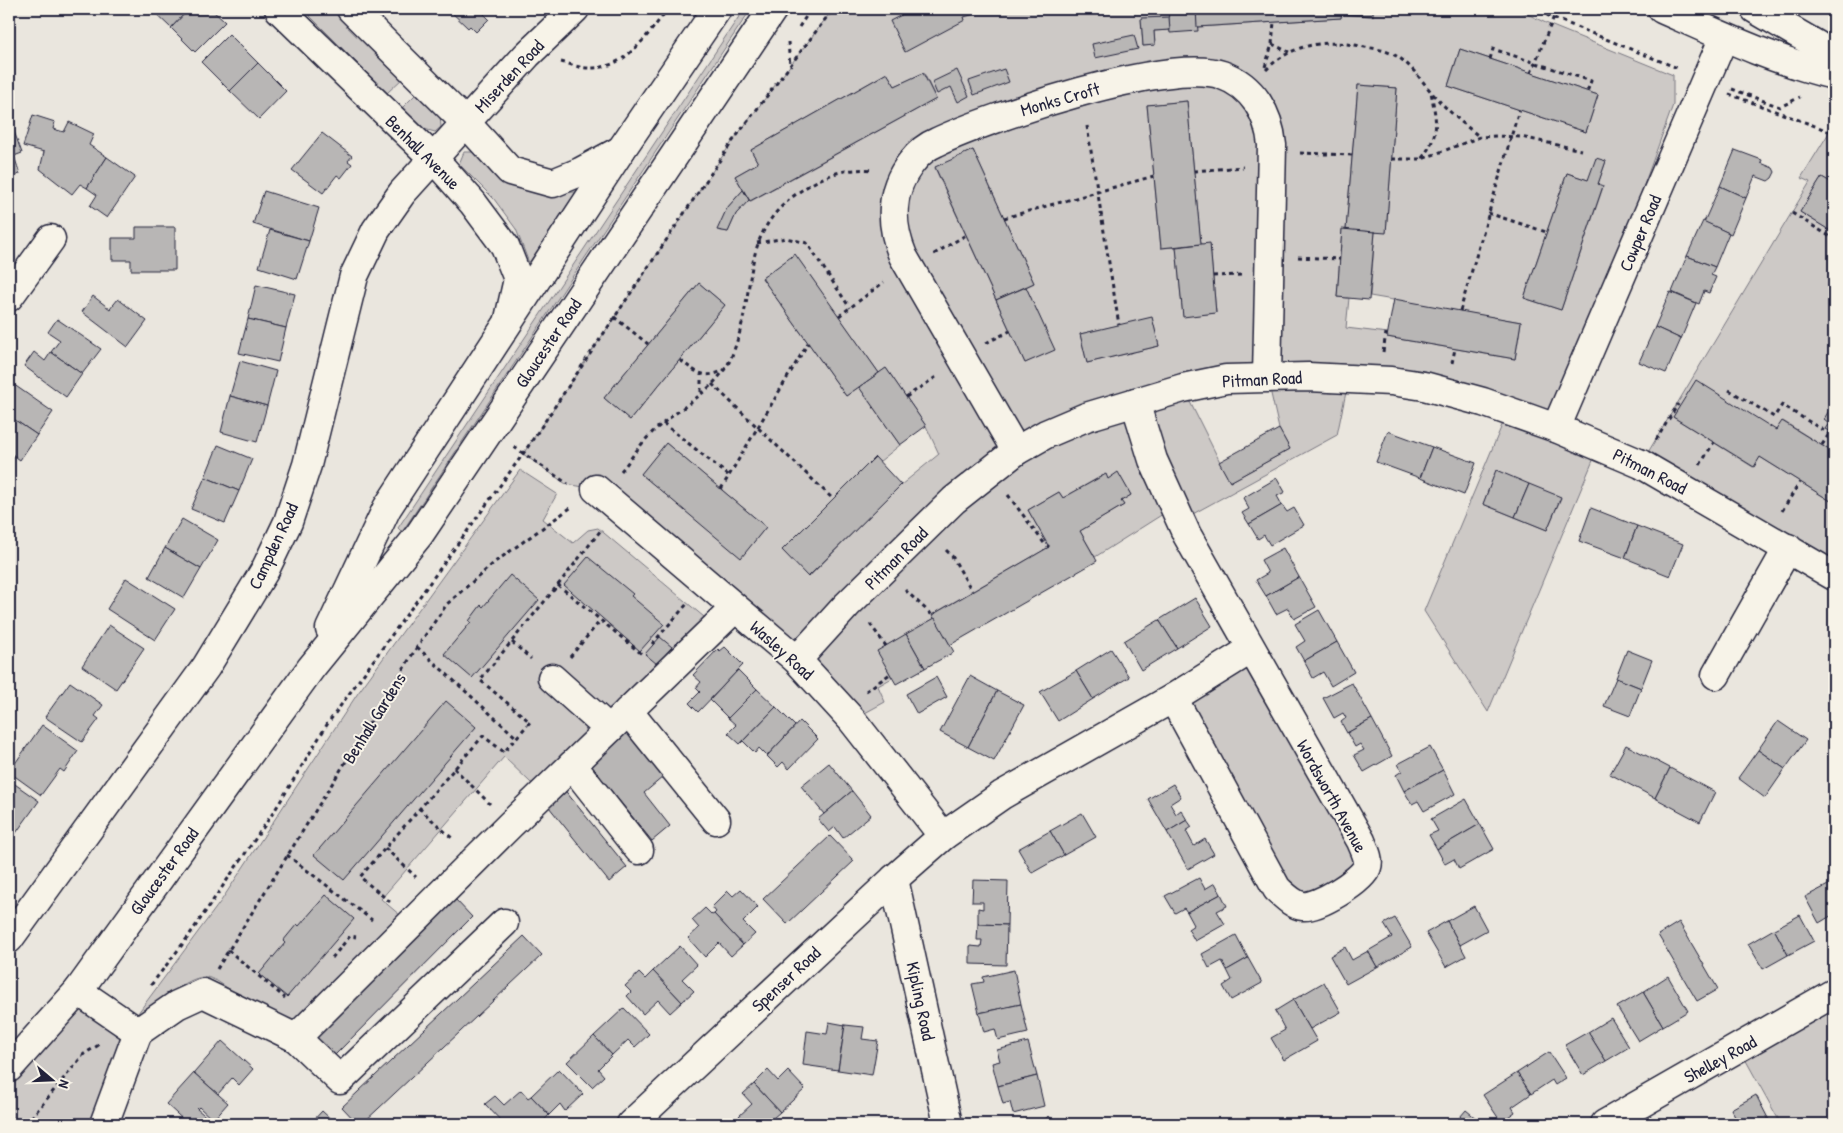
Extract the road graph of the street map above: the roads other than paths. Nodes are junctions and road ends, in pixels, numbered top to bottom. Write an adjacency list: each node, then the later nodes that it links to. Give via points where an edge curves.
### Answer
1 (279, 9): 13 (main road, Benhall Avenue)
2 (351, 9): 11 (main road)
3 (575, 9): 11 (main road, Miserden Road, via 527,54)
4 (717, 9): 12 (main road, Gloucester Road)
5 (773, 9): 27 (main road, Gloucester Road, via 419,535)
6 (1662, 9): 8 (main road)
7 (1755, 9): 9 (main road, via 1817,45)
8 (1724, 37): 10 (main road); 19 (main road, Cowper Road)
9 (1834, 67)
10 (1834, 75)
11 (466, 122): 12 (main road, via 510,171 553,183); 13 (main road, Campden Road)
12 (621, 150): 16 (main road, Gloucester Road)
13 (434, 159): 16 (main road, Benhall Avenue, via 505,246 518,280); 38 (main road, Campden Road, via 388,210 354,276 307,465 288,522 265,570 206,668)
14 (51, 239): 15 (main road)
15 (9, 297)
16 (508, 321): 27 (main road, Gloucester Road, via 387,508)
17 (1267, 376): 18 (main road, Pitman Road, via 1226,379); 19 (main road, Pitman Road, via 1348,378 1424,386 1483,402); 20 (main road, Monks Croft, via 1270,127 1249,92 1222,75 1197,70 1130,79 1019,111 935,142 912,162 896,192 893,225 896,241 909,266)
18 (1135, 402): 20 (main road, Pitman Road, via 1046,434); 25 (main road, Wordsworth Avenue, via 1153,460 1180,521)
19 (1556, 428): 22 (main road, Pitman Road, via 1641,464)
20 (1016, 451): 26 (main road, Pitman Road, via 925,529)
21 (606, 498): 24 (main road, Wasley Road)
22 (1777, 542): 23 (main road, Pitman Road); 28 (main road)
23 (1834, 576)
24 (735, 608): 26 (main road, Wasley Road); 31 (main road)
25 (1250, 650): 30 (main road); 30 (main road, Wordsworth Avenue, via 1361,841 1367,855 1367,866 1353,884 1314,905 1302,906 1277,889)
26 (797, 660): 34 (main road, Wasley Road, via 852,720)
27 (312, 668): 39 (main road, Gloucester Road)
28 (1716, 675)
29 (552, 678): 31 (main road)
30 (1173, 698): 34 (main road, via 1002,795)
31 (618, 720): 32 (main road); 33 (main road)
32 (572, 765): 35 (main road); 42 (main road)
33 (716, 820)
34 (943, 836): 36 (main road, Spenser Road)
35 (639, 850)
36 (894, 878): 45 (main road, Spenser Road); 46 (main road, Kipling Road)
37 (504, 923): 42 (main road, via 340,1080)
38 (9, 939)
39 (78, 991): 41 (main road); 43 (main road, Gloucester Road)
40 (1834, 993): 47 (main road, Shelley Road)
41 (130, 1026): 42 (main road, via 203,993); 44 (main road)
42 (296, 1038)
43 (9, 1068)
44 (104, 1124)
45 (631, 1124)
46 (948, 1124)
47 (1605, 1124)

